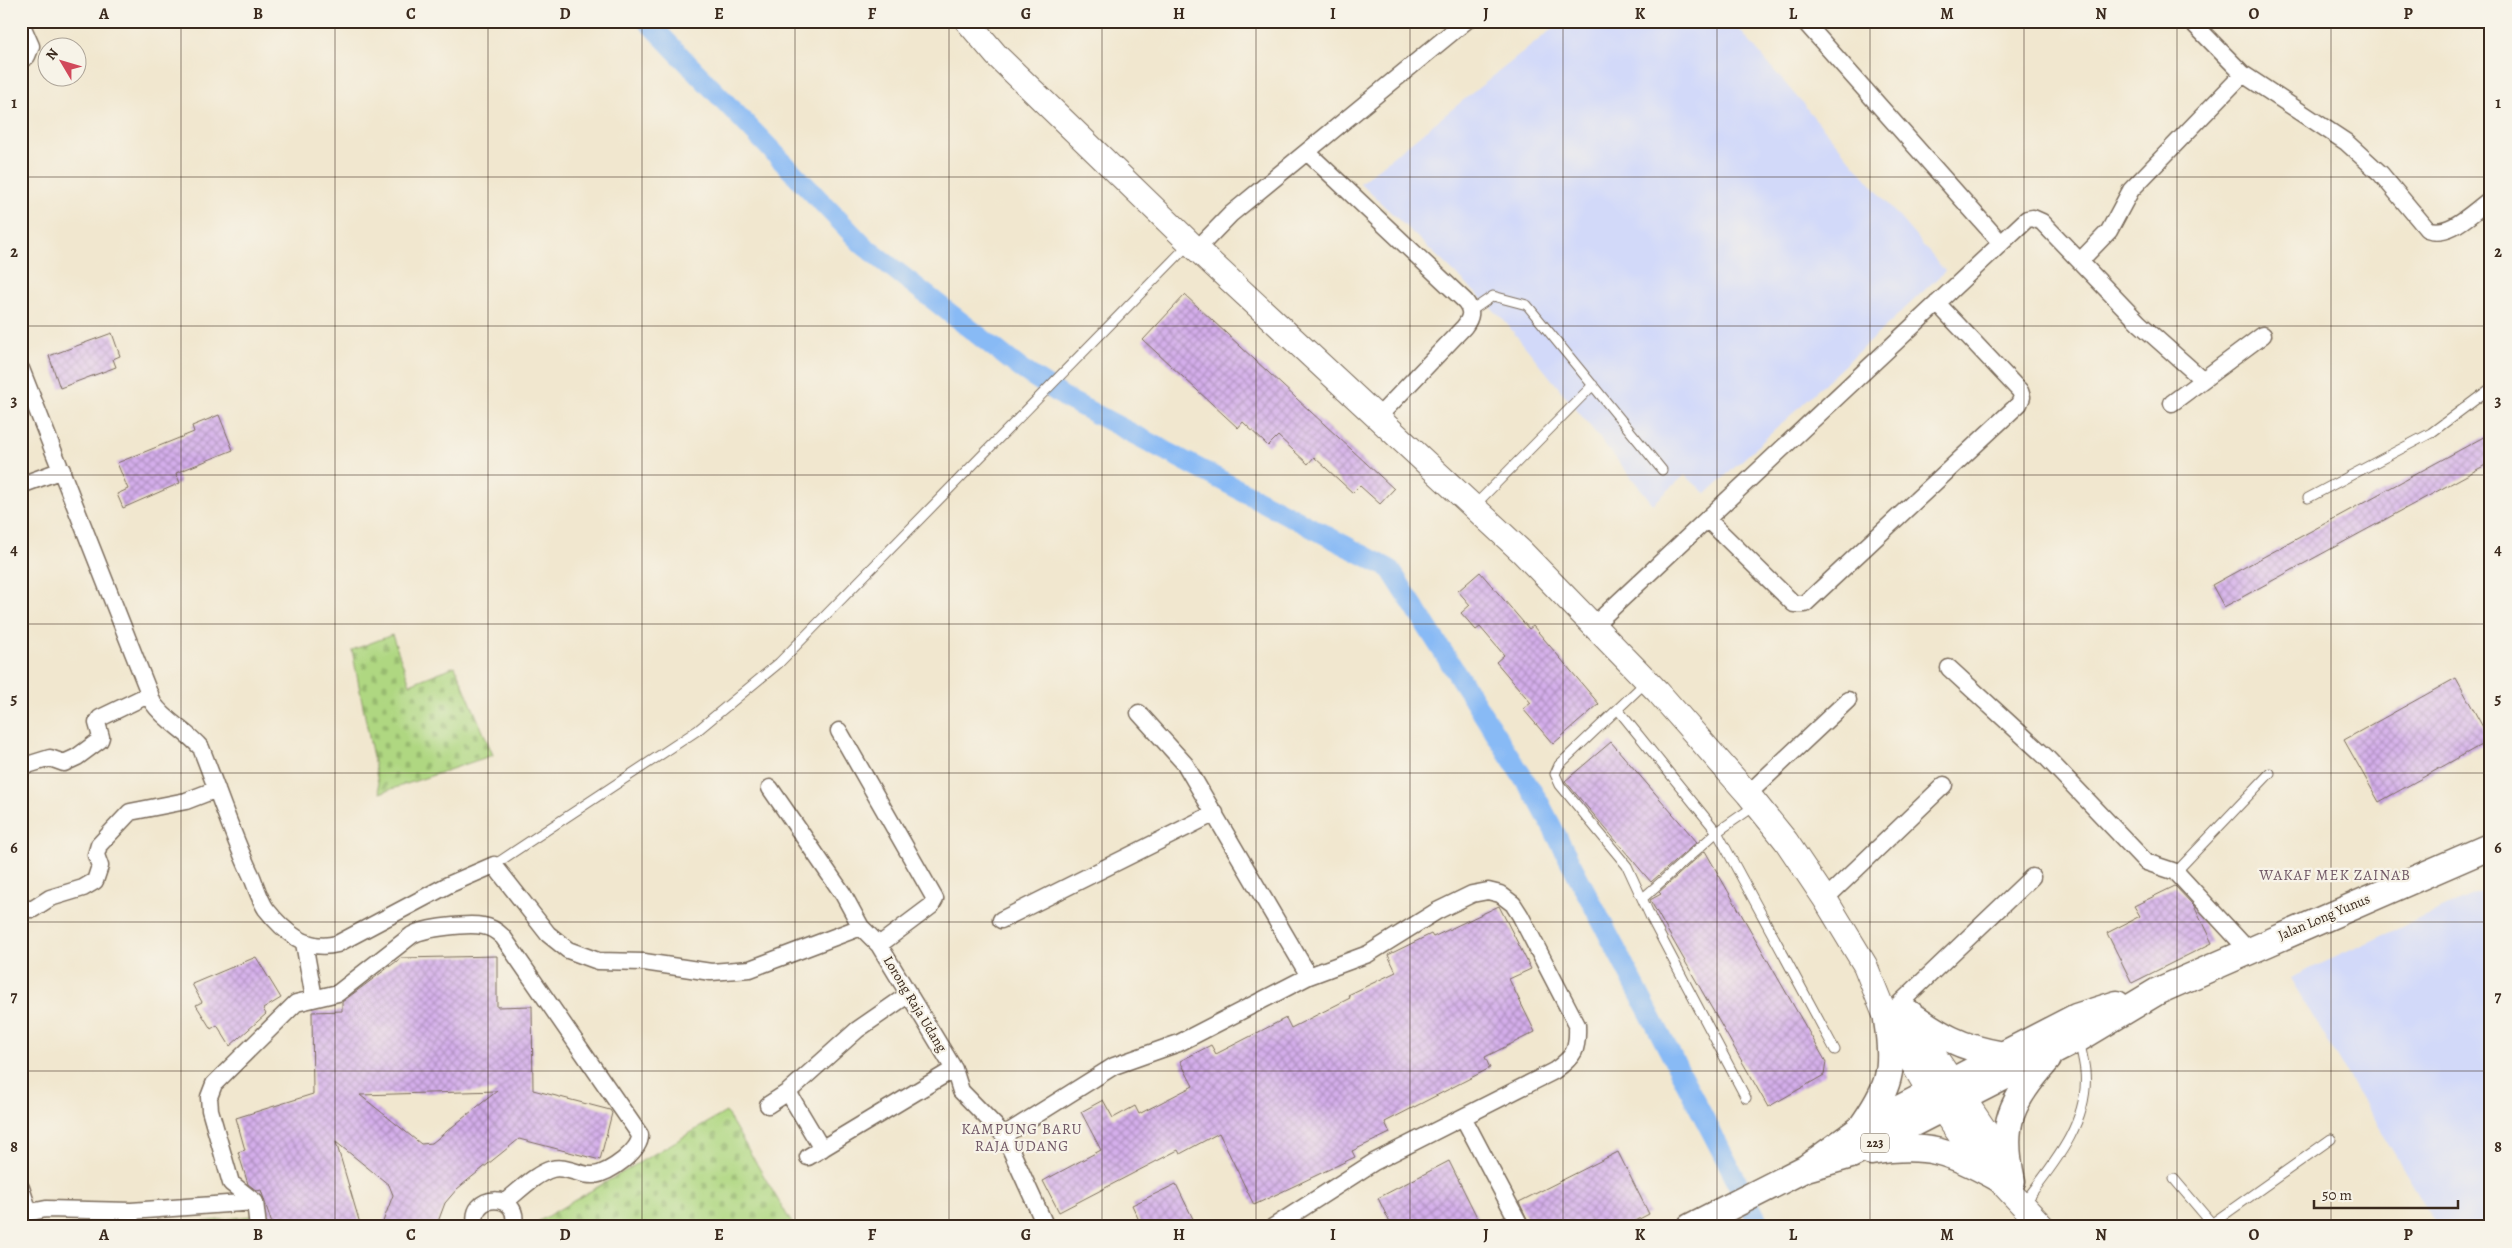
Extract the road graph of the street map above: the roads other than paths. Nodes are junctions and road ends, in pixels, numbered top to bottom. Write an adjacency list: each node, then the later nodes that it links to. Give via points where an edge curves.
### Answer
1 (967, 21): 11 (main road, via 997,56)
2 (1466, 21): 8 (street)
3 (1804, 21): 10 (street)
4 (2191, 21): 7 (street)
5 (21, 23): 6 (street, via 31,46 27,56)
6 (21, 60)
7 (2243, 74): 9 (street, via 2346,142 2381,174 2427,229 2434,232 2450,228); 12 (street, via 2131,190 2109,231)
8 (1307, 152): 11 (street); 14 (street, via 1465,300)
9 (2491, 199)
10 (2001, 243): 12 (street, via 2027,220 2038,219); 13 (street)
11 (1194, 246): 21 (main road); 45 (lane, via 1086,350 779,663 698,730)
12 (2080, 261): 17 (street, via 2139,323)
13 (1937, 303): 27 (street); 27 (street, via 2022,397 2019,404 1886,530 1800,606 1794,604)
14 (1471, 311): 18 (lane, via 1493,296 1527,305); 21 (street, via 1464,327)
15 (2263, 335): 17 (street)
16 (21, 369): 22 (street)
17 (2203, 380): 20 (street)
18 (1592, 385): 23 (lane); 26 (lane)
19 (2491, 388): 25 (lane, via 2431,433)
20 (2172, 403)
21 (1378, 418): 26 (main road)
22 (62, 470): 24 (street); 31 (street)
23 (1662, 470)
24 (21, 485)
25 (2308, 498)
26 (1473, 507): 28 (main road)
27 (1707, 519): 28 (street)
28 (1594, 625): 30 (main road)
29 (1949, 668): 46 (street, via 2046,757 2146,862)
30 (1648, 681): 33 (lane); 41 (main road)
31 (150, 694): 36 (street, via 100,718 97,723 100,740 78,757 64,763 50,758); 40 (street, via 161,715 201,748)
32 (1848, 700): 41 (street)
33 (1619, 711): 43 (lane); 48 (lane, via 1559,765 1555,774 1560,785 1627,866)
34 (1139, 712): 42 (street, via 1185,764)
35 (839, 731): 54 (street, via 935,899 931,906)
36 (21, 768)
37 (2270, 772): 46 (lane)
38 (1944, 785): 49 (street)
39 (770, 788): 52 (street, Lorong Raja Udang, via 843,894)
40 (217, 789): 50 (street, via 186,801 130,812 99,845 96,855 100,866 95,882 50,898 33,909); 53 (street, via 241,854 266,908 286,931)
41 (1752, 799): 43 (lane); 49 (main road, via 1786,841)
42 (1215, 813): 51 (street); 56 (street)
43 (1717, 832): 48 (lane); 62 (lane)
44 (2491, 846): 55 (main road, Jalan Long Yunus)
45 (494, 865): 52 (street, via 548,934 568,950 598,962 644,962 712,972 750,969); 53 (street, via 448,885 337,944 324,947)
46 (2176, 872): 55 (street)
47 (2032, 876): 60 (street)
48 (1643, 898): 68 (lane)
49 (1825, 899): 60 (main road)
50 (21, 909)
51 (1001, 920)
52 (861, 927): 54 (street, Lorong Raja Udang)
53 (304, 943): 59 (street)
54 (879, 944): 58 (street, Lorong Raja Udang)
55 (2248, 950): 57 (main road, Jalan Long Yunus)
56 (1309, 976): 70 (street, via 1368,954 1437,911 1472,894 1500,894 1513,904 1577,1025 1578,1040 1575,1052 1554,1071); 72 (street, via 1179,1043 1114,1066)
57 (2158, 991): 61 (main road, Jalan Long Yunus); 64 (main road, Jalan Long Yunus, via 2076,1017)
58 (909, 994): 65 (street, Lorong Raja Udang); 66 (street, via 857,1030)
59 (314, 998): 79 (street, via 296,1003 287,1010 224,1072 209,1097 231,1183); 80 (street, via 338,993 422,930 478,925 498,932 638,1129 640,1142 633,1152 595,1175 555,1168)
60 (1897, 1011): 64 (main road, via 1956,1044); 67 (main road); 71 (main road, via 1890,1073 1878,1102)
61 (2078, 1039): 63 (main road, Jalan Long Yunus); 78 (lane, via 2086,1070 2085,1094 2078,1121 2057,1159)
62 (1835, 1050)
63 (2055, 1051): 67 (main road, Jalan Long Yunus); 78 (main road, via 2016,1101 2007,1128 2006,1152)
64 (2004, 1055): 67 (main road, Jalan Long Yunus)
65 (954, 1069): 66 (street, via 815,1153); 72 (street, Lorong Raja Udang, via 961,1091)
66 (788, 1092): 69 (street)
67 (1946, 1096): 71 (main road, 223); 74 (main road, 223); 78 (main road, via 1993,1142)
68 (1746, 1098)
69 (768, 1105)
70 (1463, 1117): 88 (street, via 1374,1162); 89 (street)
71 (1860, 1129): 75 (main road, 223)
72 (1004, 1135): 87 (street, Lorong Raja Udang)
73 (2331, 1138): 83 (lane)
74 (1851, 1155): 75 (main road, 223); 78 (main road, via 1899,1146 1936,1149 1968,1161)
75 (1806, 1168): 90 (main road, 223)
76 (2174, 1179): 83 (lane)
77 (21, 1188): 81 (street)
78 (2011, 1188): 91 (main road)
79 (255, 1202): 82 (street); 84 (street)
80 (505, 1202): 85 (street, via 493,1200 481,1205 475,1217); 86 (street, via 513,1212)
81 (25, 1213): 82 (street, via 46,1209)
82 (131, 1219)
83 (2211, 1226)
84 (258, 1227)
85 (476, 1227)
86 (513, 1227)
87 (1046, 1227)
88 (1273, 1227)
89 (1521, 1227)
90 (1690, 1227)
91 (2043, 1227)

